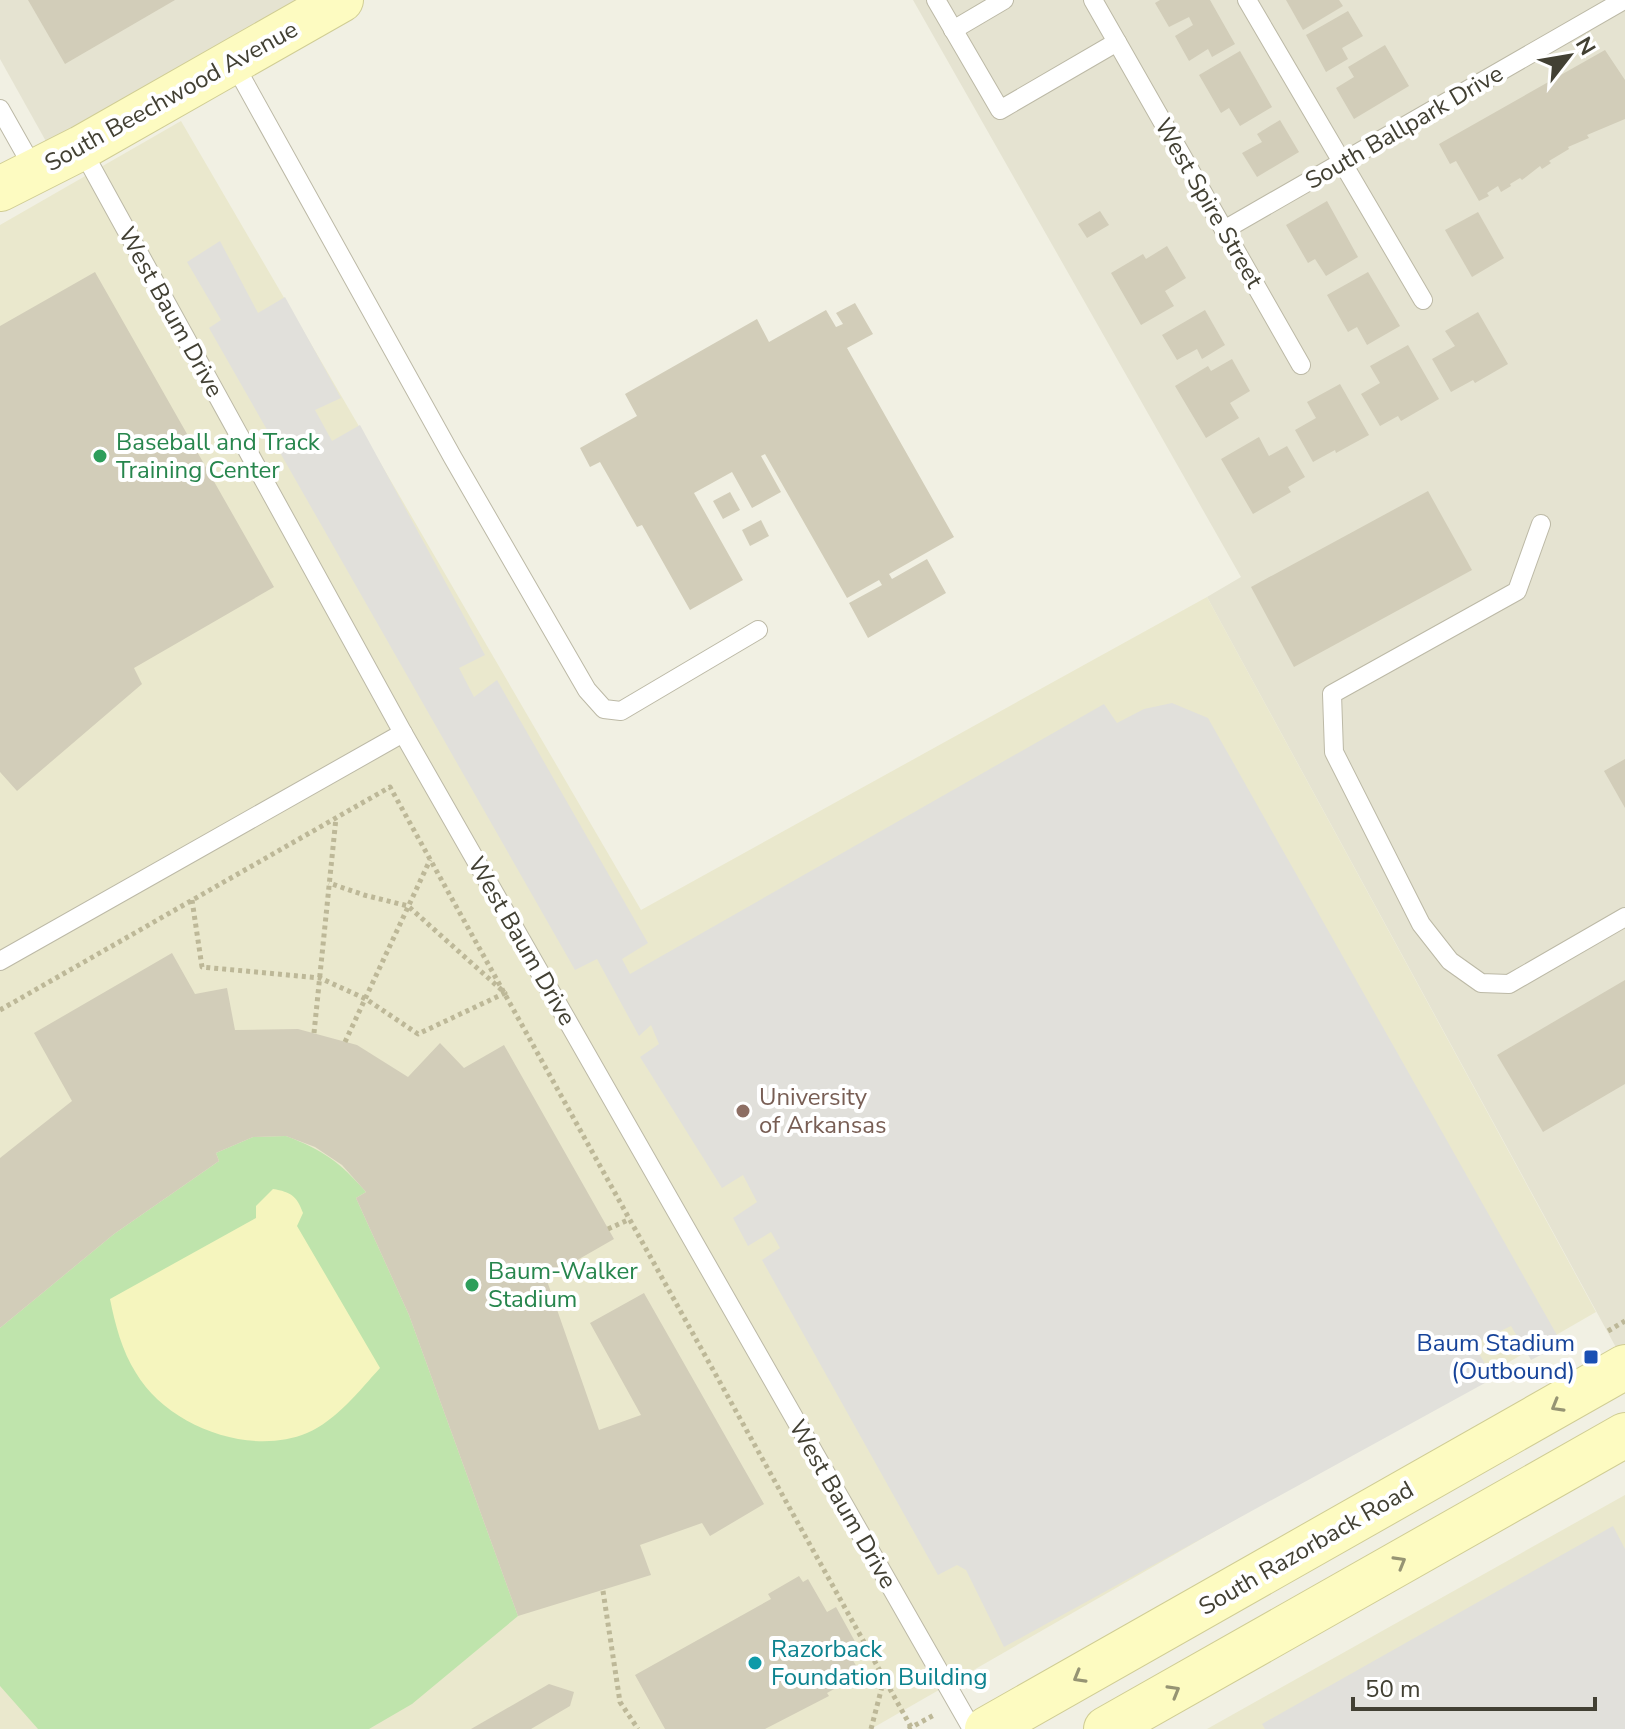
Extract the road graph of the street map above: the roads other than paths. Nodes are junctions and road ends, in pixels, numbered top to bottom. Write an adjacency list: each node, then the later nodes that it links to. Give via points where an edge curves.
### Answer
1 (341, 0): 9 (main road, South Beechwood Avenue)
2 (936, 0): 7 (lane)
3 (1004, 0): 7 (lane)
4 (1093, 0): 8 (lane, West Spire Street)
5 (1247, 0): 12 (lane)
6 (1624, 0): 12 (lane, South Ballpark Drive)
7 (953, 30): 8 (lane, via 1000,110)
8 (1117, 42): 14 (lane, West Spire Street)
9 (233, 62): 11 (main road, South Beechwood Avenue); 18 (lane, via 453,458 587,690 604,709 621,711)
10 (0, 109): 13 (lane)
11 (81, 148): 13 (main road, South Beechwood Avenue); 19 (lane, West Baum Drive)
12 (1342, 162): 14 (lane, South Ballpark Drive); 15 (lane)
13 (18, 180)
14 (1224, 230): 16 (lane, West Spire Street)
15 (1423, 300)
16 (1301, 365)
17 (1541, 524): 20 (lane, via 1517,591 1332,694 1334,752 1421,924 1450,961 1481,983 1509,984)
18 (758, 630)
19 (403, 733): 21 (lane); 24 (lane, West Baum Drive)
20 (1625, 917)
21 (0, 961)
22 (1625, 1367): 25 (main road, South Razorback Road, one-way to 25)
23 (1625, 1435): 26 (main road, one-way to 23)
24 (972, 1729)
25 (987, 1729)
26 (1106, 1729)

